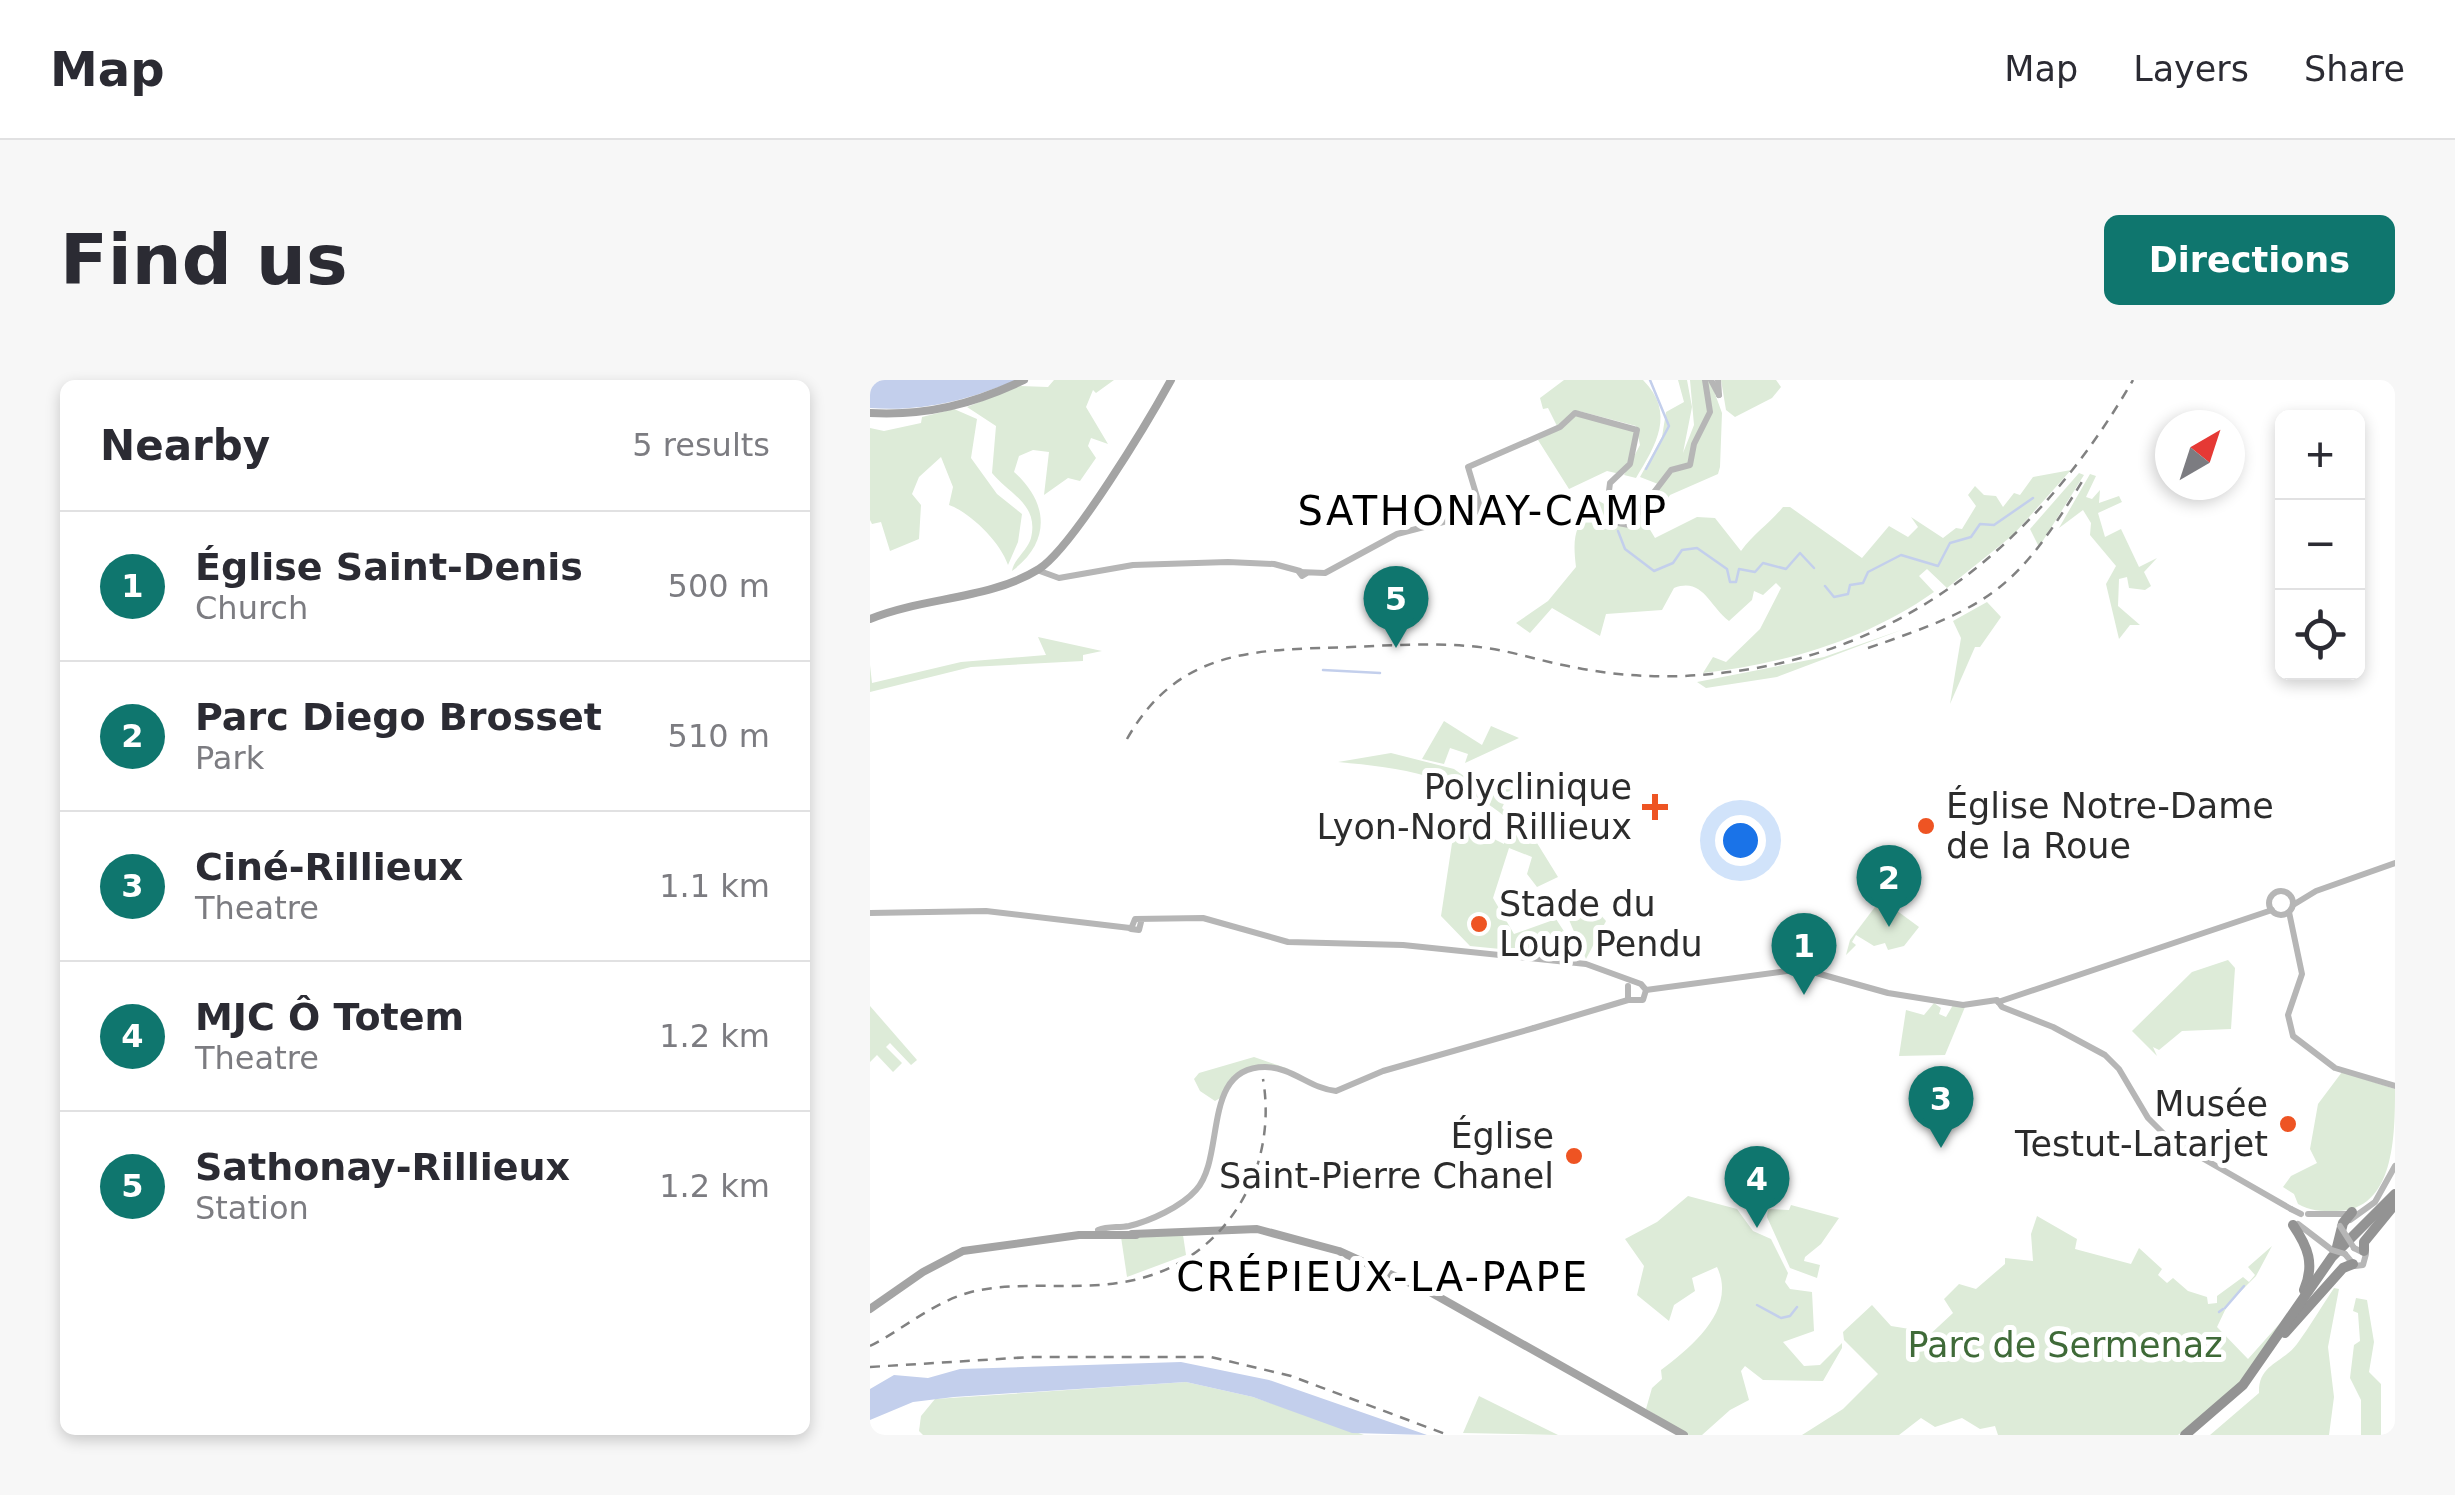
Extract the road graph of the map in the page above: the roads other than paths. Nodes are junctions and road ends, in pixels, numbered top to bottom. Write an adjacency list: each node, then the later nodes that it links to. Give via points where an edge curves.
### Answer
1 (1024, 380): 5 (main road, via 920,415)
2 (1171, 380): 6 (main road, via 1128,454)
3 (1711, 380): 4 (main road); 6 (main road, via 1710,412 1692,462 1671,470 1631,524 1613,522 1612,495 1614,480 1630,464 1637,430 1579,412 1560,427 1468,467 1478,511 1405,531 1328,572 1256,562 1130,566 1059,578)
4 (1719, 395)
5 (870, 413)
6 (1037, 570): 7 (main road)
7 (870, 620)
8 (2395, 863): 9 (main road)
9 (2316, 891): 10 (main road); 13 (main road)
10 (2289, 894): 11 (main road, via 2277,892); 13 (main road)
11 (2270, 901): 12 (main road); 15 (main road)
12 (2272, 910): 13 (main road); 15 (main road)
13 (2288, 911): 20 (main road, via 2302,974 2289,1008 2292,1036 2336,1068)
14 (870, 913): 16 (main road, via 986,911 1138,931 1142,924 1174,918 1206,919 1288,942 1403,944 1586,964)
15 (2244, 916): 17 (main road)
16 (1634, 990): 17 (main road, via 1802,969 1888,993); 18 (main road, via 1597,1010)
17 (1996, 1004): 24 (main road, via 2116,1065 2136,1105 2164,1138)
18 (1480, 1044): 19 (main road); 19 (main road)
19 (1370, 1078): 29 (main road, via 1336,1091 1266,1066 1236,1077 1226,1090 1213,1157 1198,1188 1133,1225)
20 (2395, 1086)
21 (2395, 1166): 22 (main road)
22 (2382, 1195): 25 (main road); 28 (main road)
23 (2395, 1199): 30 (highway); 34 (highway, via 2338,1257); 35 (highway, via 2332,1257)
24 (2289, 1212): 26 (main road); 27 (main road, via 2286,1221)
25 (2352, 1212): 26 (main road); 32 (highway, via 2336,1249)
26 (2305, 1214): 27 (main road); 28 (main road)
27 (2295, 1225): 31 (main road, bridge); 32 (highway, via 2310,1264)
28 (2344, 1230): 30 (main road, bridge)
29 (1098, 1232): 33 (main road, via 960,1252); 36 (main road, via 1259,1230 1357,1258 1433,1293)
30 (2358, 1250): 31 (main road); 31 (main road, via 2366,1263)
31 (2349, 1259): 34 (highway)
32 (2298, 1299): 35 (highway)
33 (871, 1309)
34 (2284, 1334): 38 (highway, via 2240,1394)
35 (2236, 1392): 37 (highway)
36 (1684, 1435)
37 (2185, 1435)
38 (2194, 1435)

